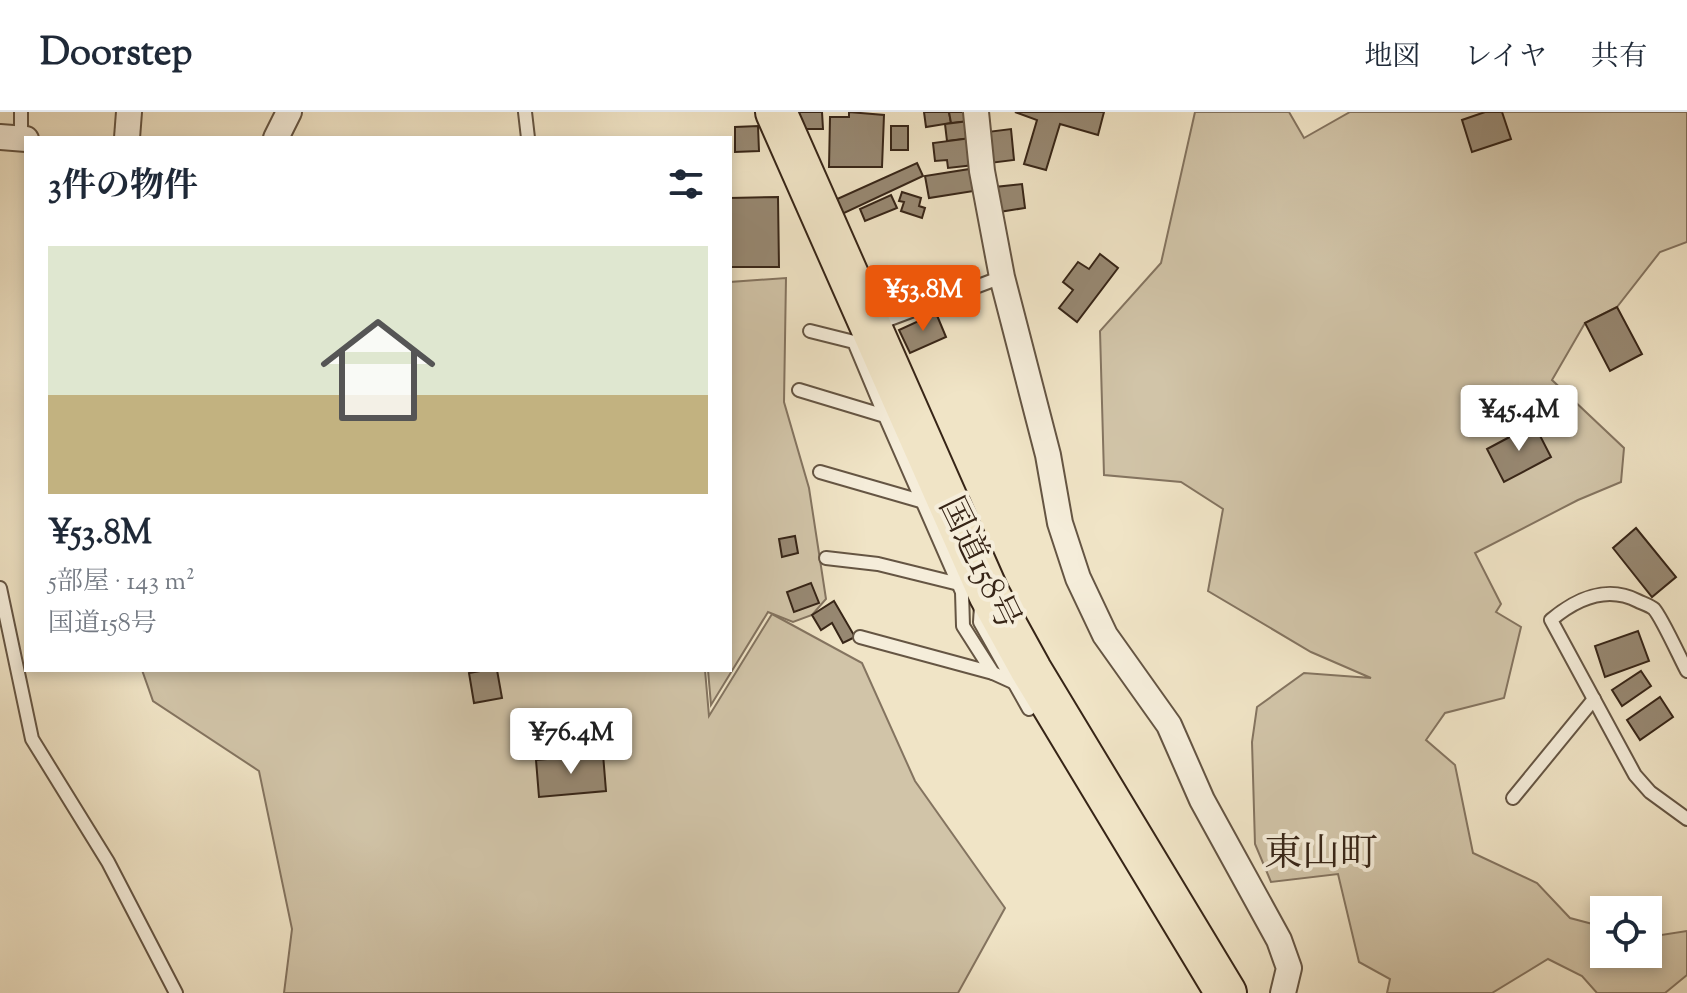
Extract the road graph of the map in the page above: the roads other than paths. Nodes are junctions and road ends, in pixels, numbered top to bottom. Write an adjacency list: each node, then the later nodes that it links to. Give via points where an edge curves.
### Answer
1 (21, 112): 10 (lane)
2 (129, 112): 7 (street)
3 (289, 112): 8 (street)
4 (525, 112): 9 (lane)
5 (776, 112): 12 (highway, 国道158号)
6 (976, 112): 11 (street)
7 (127, 136)
8 (277, 136)
9 (528, 136)
10 (16, 138)
11 (1002, 277): 12 (lane); 31 (street, via 1078,578 1105,635 1169,725 1202,800 1279,940 1289,968)
12 (872, 326): 20 (highway, 国道158号)
13 (810, 331): 15 (lane, via 854,342)
14 (799, 390): 15 (lane)
15 (885, 416): 17 (lane)
16 (820, 472): 17 (lane)
17 (924, 502): 20 (lane)
18 (826, 558): 20 (lane, via 878,564)
19 (0, 588): 29 (lane, via 32,739 108,862)
20 (974, 589): 23 (lane, via 962,592 963,626); 24 (lane, via 981,599 980,622); 30 (highway, 国道158号, via 1031,670)
21 (860, 637): 23 (lane)
22 (1687, 671): 25 (lane, via 1654,609 1619,593 1597,595 1551,620)
23 (993, 673): 24 (lane)
24 (1015, 683): 26 (lane)
25 (1594, 699): 27 (lane); 28 (lane, via 1635,775)
26 (1029, 709)
27 (1513, 798)
28 (1687, 819)
29 (176, 993)
30 (1226, 993)
31 (1283, 993)

